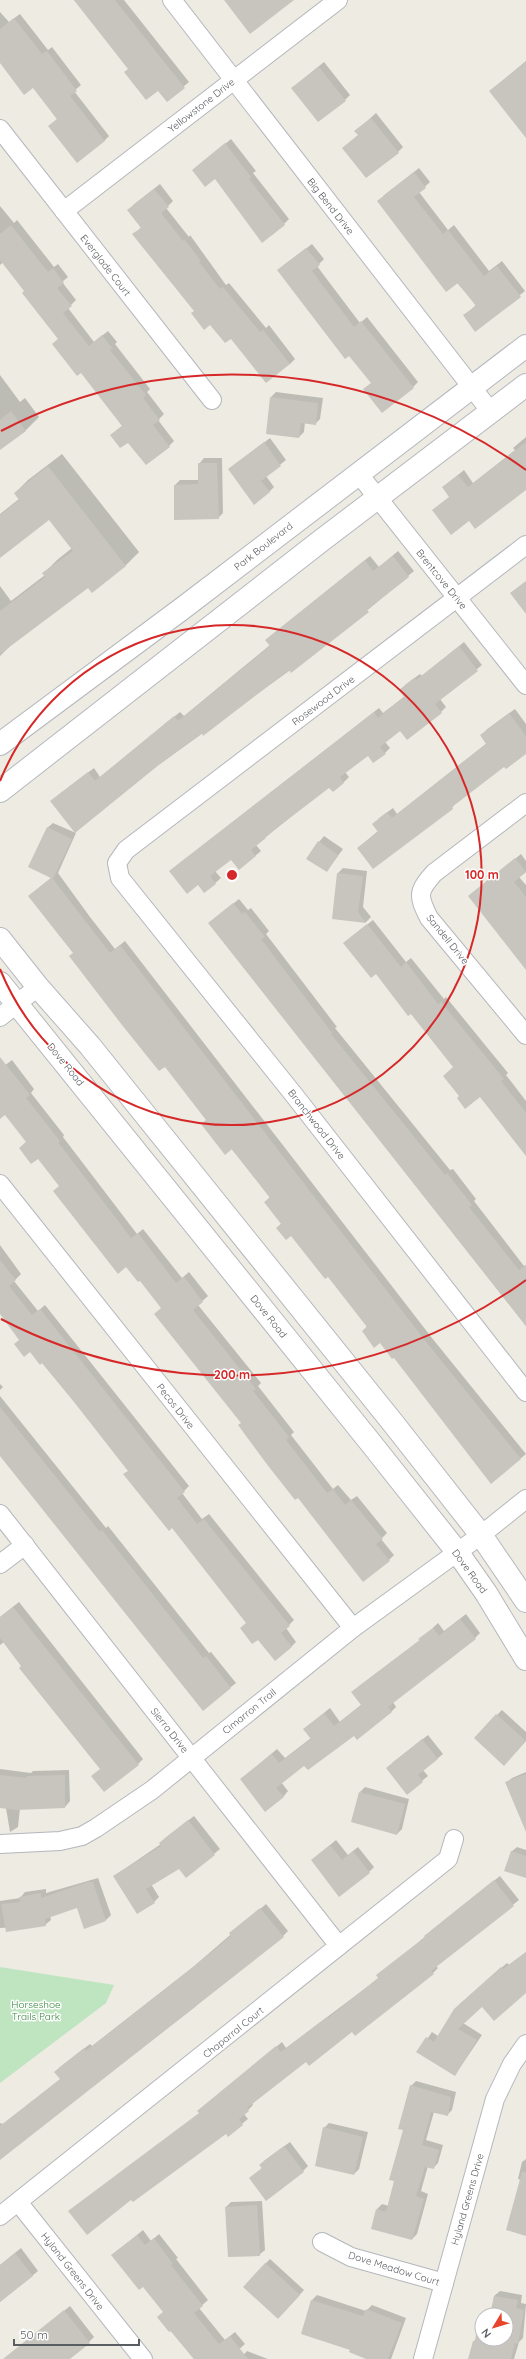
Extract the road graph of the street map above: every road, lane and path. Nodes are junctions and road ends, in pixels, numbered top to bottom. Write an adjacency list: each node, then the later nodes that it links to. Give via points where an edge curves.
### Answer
1 (172, 0): 3 (street, Big Bend Drive)
2 (338, 0): 3 (street, Yellowstone Drive)
3 (233, 80): 5 (street, Yellowstone Drive); 8 (street, Big Bend Drive)
4 (0, 129): 5 (street, Everglade Court)
5 (64, 211): 9 (street, Everglade Court)
6 (526, 346): 8 (main road, Park Boulevard)
7 (526, 385): 10 (main road)
8 (471, 387): 10 (street, Big Bend Drive); 11 (main road, Park Boulevard)
9 (212, 400)
10 (491, 412): 12 (main road)
11 (358, 473): 12 (street, Brentcove Drive); 15 (main road, Park Boulevard)
12 (378, 498): 14 (street, Brentcove Drive); 16 (main road)
13 (526, 545): 14 (street, Rosewood Drive)
14 (457, 597): 17 (street, Brentcove Drive); 21 (street, Rosewood Drive)
15 (183, 608): 16 (main road); 18 (main road, Park Boulevard)
16 (202, 634): 19 (main road)
17 (526, 685)
18 (0, 744)
19 (0, 791)
20 (526, 804): 27 (street, Sandell Drive, via 434,873 420,893 421,902 429,918)
21 (120, 856): 29 (street, Branchwood Drive, via 117,863 120,878 294,1095)
22 (0, 939): 24 (main road)
23 (0, 983): 25 (main road, Dove Road)
24 (38, 987): 25 (street); 32 (main road, via 90,1046)
25 (18, 1004): 26 (street); 34 (main road, Dove Road)
26 (0, 1017)
27 (526, 1035)
28 (0, 1184): 37 (street, Pecos Drive)
29 (526, 1392)
30 (526, 1498): 32 (street, Cimarron Trail)
31 (0, 1514): 33 (street, Sierra Drive)
32 (481, 1536): 34 (street, Cimarron Trail); 36 (main road)
33 (25, 1545): 35 (street); 39 (street, Sierra Drive)
34 (458, 1553): 37 (street, Cimarron Trail); 38 (main road, Dove Road)
35 (0, 1564)
36 (526, 1601)
37 (353, 1628): 39 (street, Cimarron Trail)
38 (526, 1658)
39 (192, 1758): 41 (street, Cimarron Trail, via 152,1790 82,1836 60,1841); 42 (street, Sierra Drive)
40 (454, 1839): 42 (street, Chaparral Court, via 448,1859)
41 (0, 1844)
42 (339, 1946): 44 (street, Chaparral Court)
43 (526, 2044): 47 (street, Hyland Greens Drive, via 512,2064 495,2099)
44 (18, 2202): 45 (street, Chaparral Court); 48 (street, Hyland Greens Drive)
45 (0, 2216)
46 (322, 2242): 47 (street, Dove Meadow Court, via 351,2257)
47 (444, 2283): 49 (street, Hyland Greens Drive)
48 (139, 2358)
49 (423, 2359)

